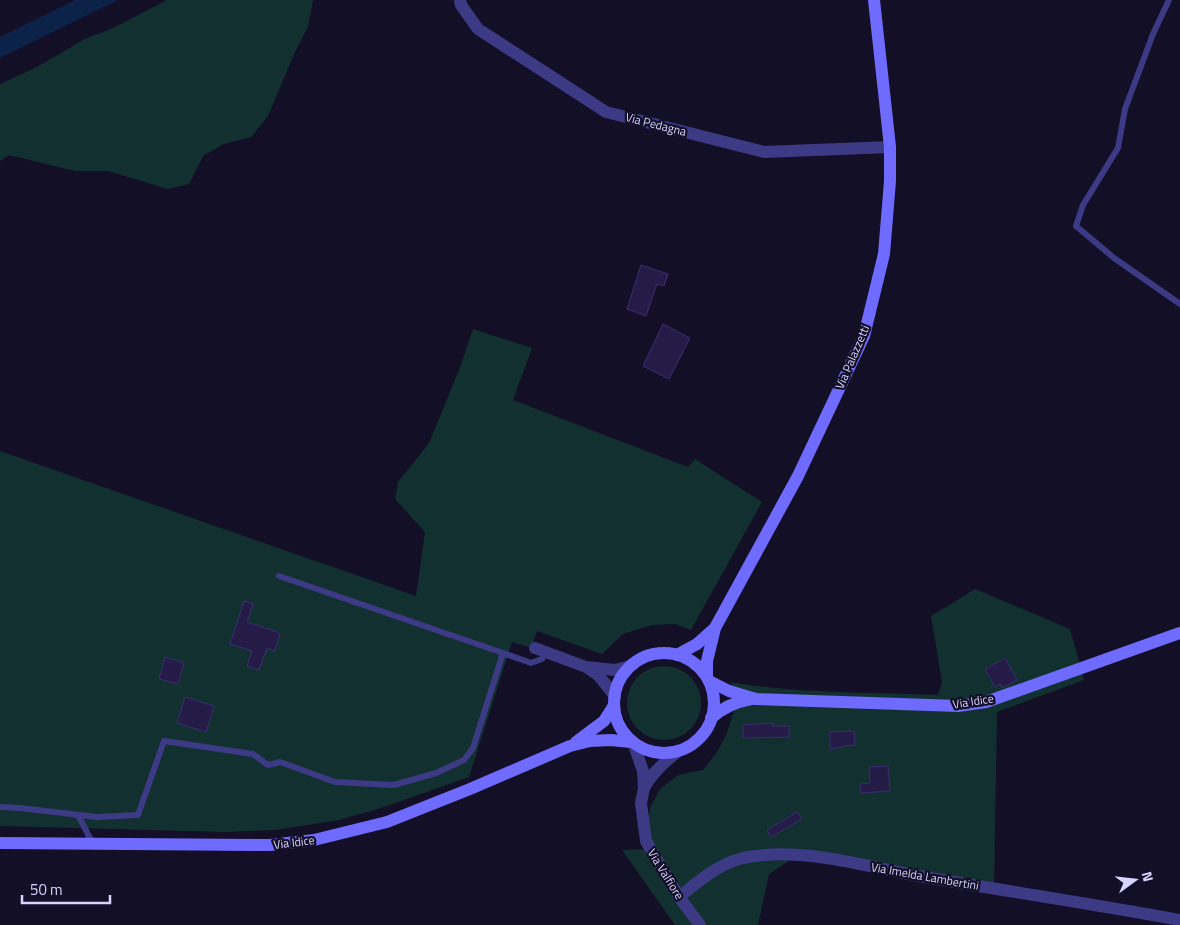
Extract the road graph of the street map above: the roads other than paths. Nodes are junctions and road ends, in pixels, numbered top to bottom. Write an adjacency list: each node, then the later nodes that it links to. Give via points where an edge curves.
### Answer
1 (460, 0): 4 (street, Via Pedagna, via 478,29 606,112 764,152)
2 (874, 0): 4 (main road, Via Palazzetti)
3 (1169, 0): 5 (lane, via 1125,109 1118,148 1083,205 1076,226 1114,258)
4 (890, 147): 7 (main road, Via Palazzetti, via 884,254 864,336 798,476)
5 (1180, 304)
6 (279, 576): 10 (lane)
7 (715, 628): 11 (main road, Via Palazzetti, via 697,644); 14 (main road, Via Palazzetti, via 707,661)
8 (1180, 633): 15 (main road, Via Idice, via 986,702 958,706)
9 (540, 651): 10 (lane, via 542,659 530,663); 13 (street)
10 (503, 653): 23 (lane, via 473,748 464,760 436,773 394,785 335,782 280,762 268,765 253,754 164,741 138,815 98,817)
11 (677, 655): 12 (main road, Via Idice, via 644,656); 14 (main road, Via Idice, via 697,665)
12 (630, 666): 13 (street, via 614,670); 16 (main road, Via Idice, via 620,675)
13 (586, 667): 16 (street, via 598,675)
14 (708, 679): 15 (main road, Via Idice, via 729,691); 17 (main road, Via Idice, via 714,702)
15 (756, 698): 17 (main road, Via Idice, via 739,701)
16 (614, 702): 18 (main road, via 621,730); 19 (main road, Via Idice, via 604,721)
17 (711, 718): 20 (main road, Via Idice, via 706,732 693,745)
18 (633, 744): 19 (main road, Via Idice, via 611,740); 20 (main road, Via Idice, via 654,753); 21 (street, Via Valfiore, via 643,771)
19 (570, 746): 25 (main road, Via Idice, via 386,822 314,840 270,845)
20 (676, 753): 21 (street, Via Valfiore, via 659,766)
21 (644, 788): 26 (street, Via Valfiore, via 641,803 646,841)
22 (0, 807): 23 (lane)
23 (78, 814): 25 (lane)
24 (0, 843): 25 (main road, Via Idice)
25 (93, 844)
26 (679, 897): 27 (street, Via Imelda Lambertini, via 717,867 743,858 789,854); 28 (street, Via Valfiore)
27 (1180, 920)
28 (700, 925)

